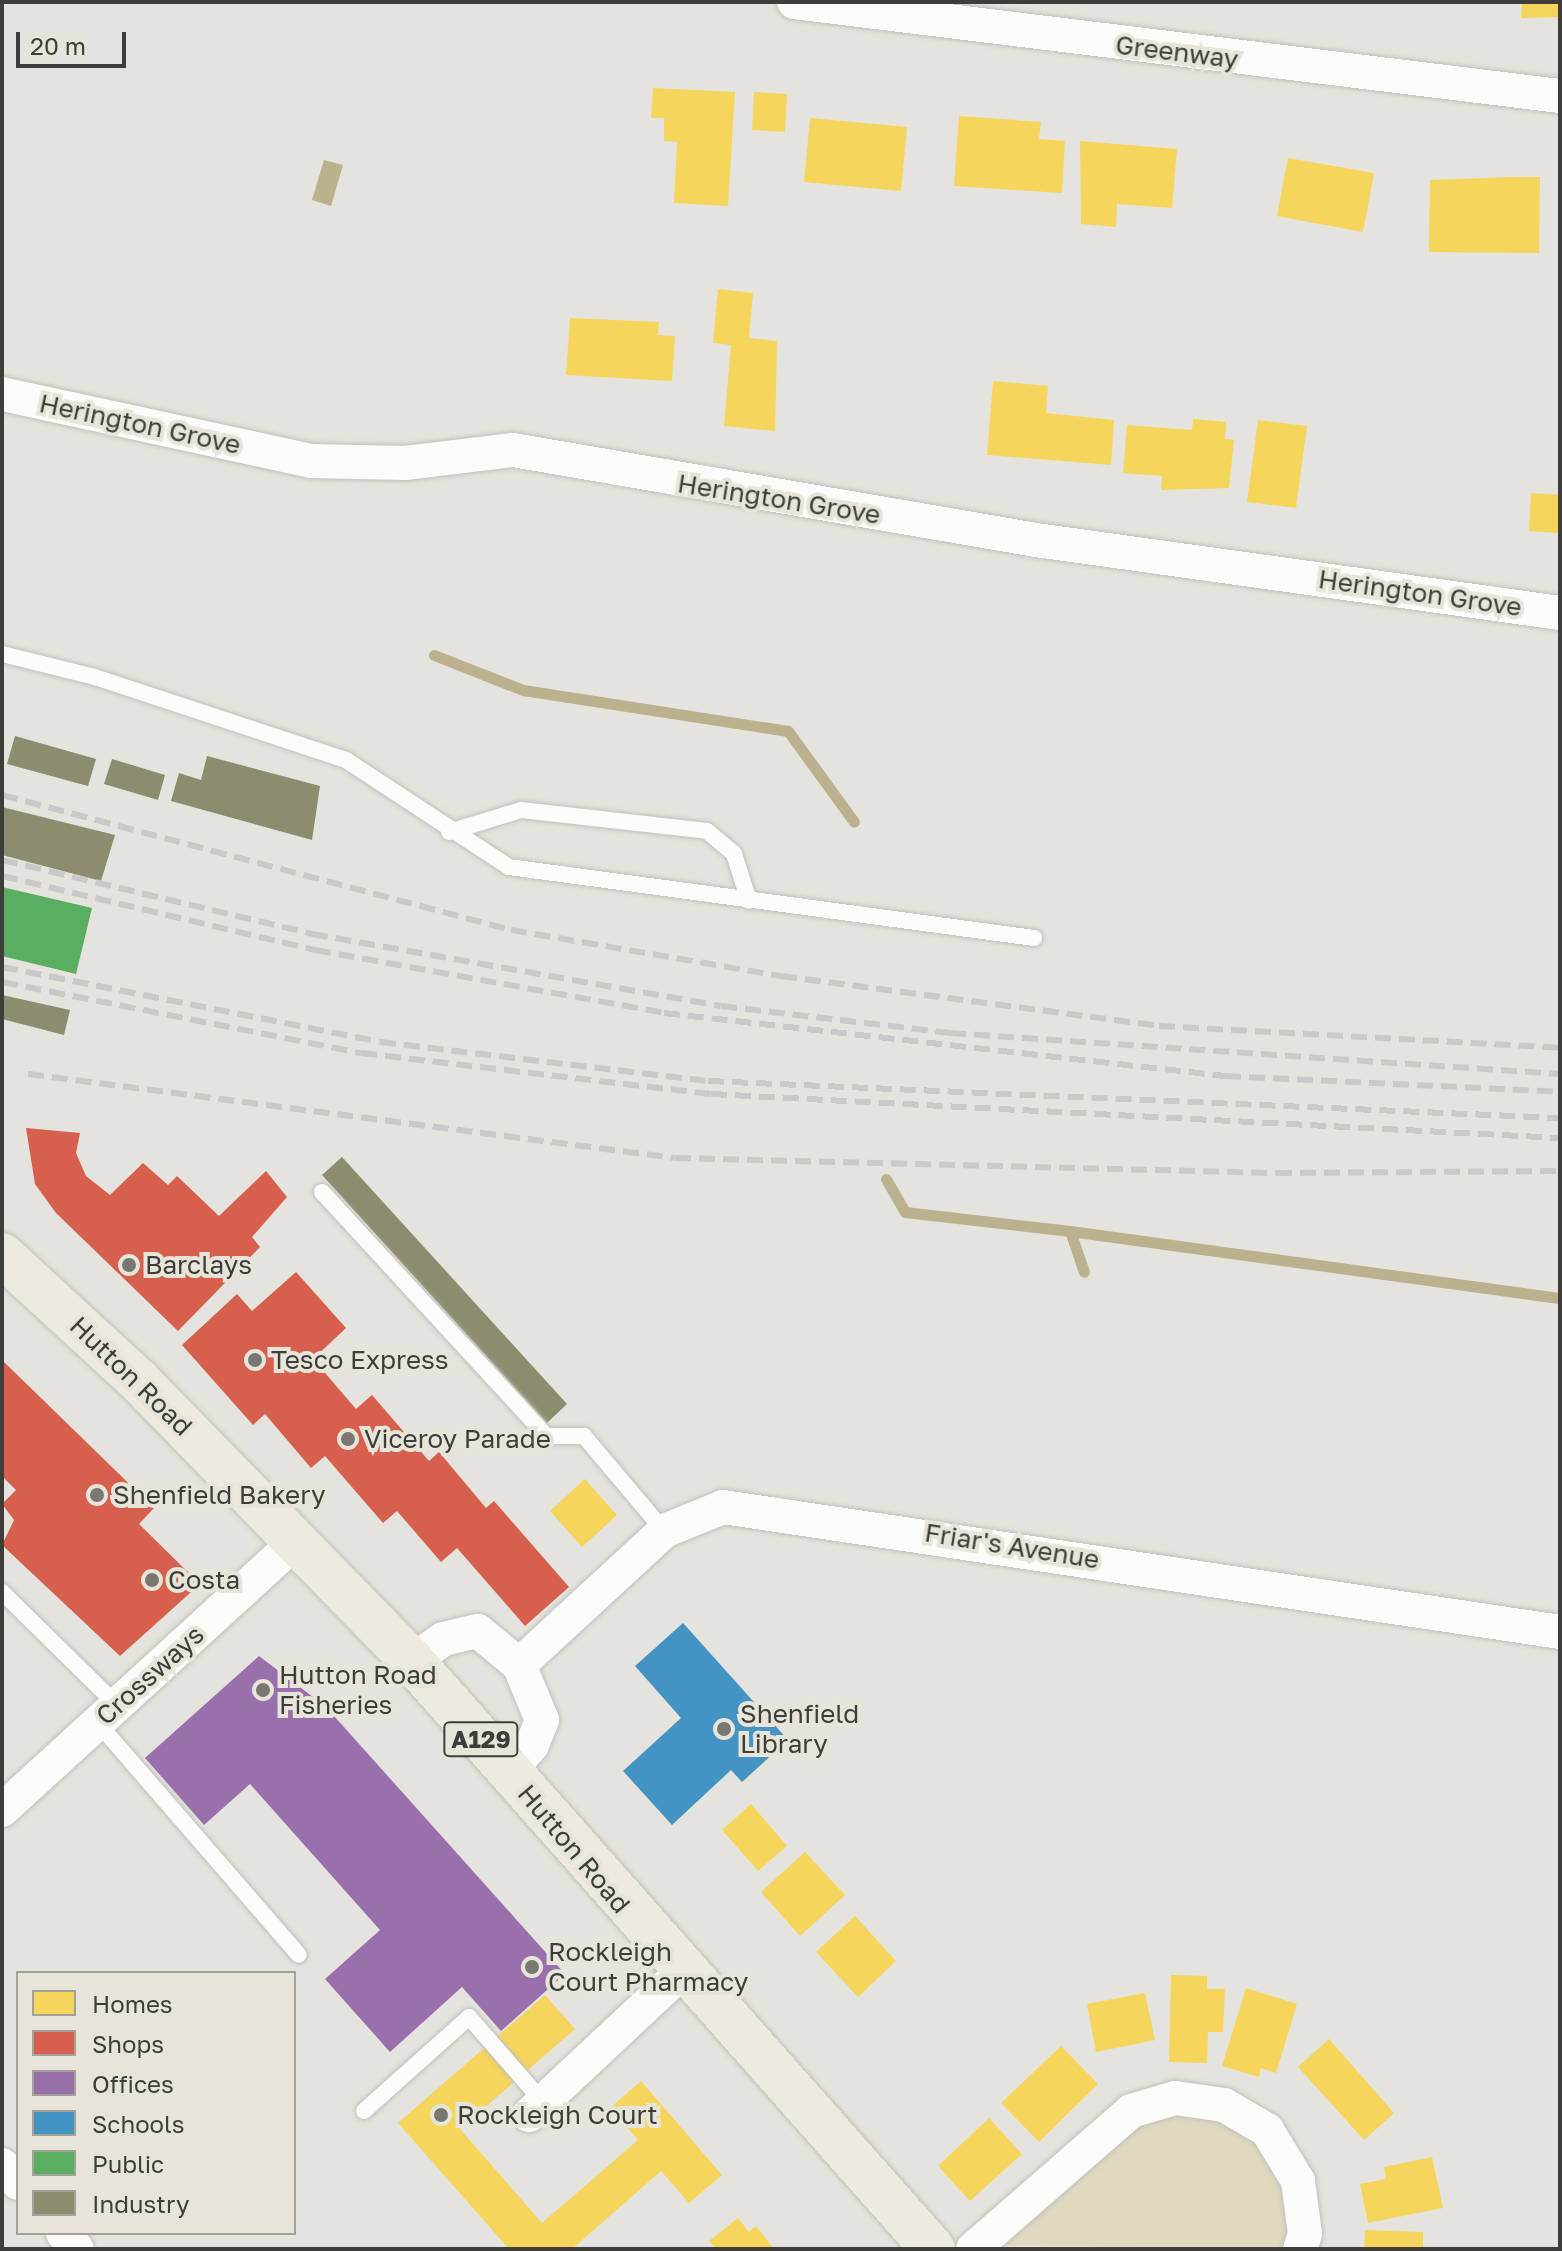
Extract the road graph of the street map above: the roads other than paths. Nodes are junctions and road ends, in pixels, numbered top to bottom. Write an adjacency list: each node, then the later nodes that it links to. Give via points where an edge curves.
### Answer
1 (794, 2): 2 (street, Greenway)
2 (1560, 96)
3 (2, 394): 4 (street, Herington Grove, via 311,461 405,463 513,450 1036,540)
4 (1560, 613)
5 (2, 654): 6 (lane, via 95,677 346,760)
6 (449, 832): 7 (lane, via 509,867); 7 (lane, via 521,810 707,831 734,854)
7 (749, 901): 8 (lane)
8 (1034, 938)
9 (322, 1192): 11 (lane, via 546,1436 584,1436)
10 (2, 1255): 12 (main road, Hutton Road / A129)
11 (664, 1531): 14 (street, Friar's Avenue, via 689,1516 757,1507); 16 (street, Friar's Avenue)
12 (298, 1540): 15 (main road, Hutton Road / A129); 17 (street, Crossways)
13 (2, 1592): 17 (lane)
14 (1560, 1632)
15 (412, 1661): 16 (street, via 443,1639 478,1631); 18 (main road, Hutton Road / A129)
16 (519, 1665): 18 (street, via 542,1720 532,1745)
17 (107, 1713): 19 (street, Crossways); 20 (lane)
18 (509, 1771): 21 (main road, Hutton Road / A129)
19 (2, 1810)
20 (299, 1955)
21 (682, 1972): 22 (street); 26 (main road, Hutton Road / A129)
22 (537, 2109): 23 (lane, via 469,2017)
23 (364, 2111)
24 (2, 2165): 25 (street)
25 (16, 2181)
26 (933, 2249)
27 (973, 2249): 28 (street, via 1131,2111 1175,2098 1224,2105 1267,2130 1298,2181 1305,2234)
28 (1300, 2249)

